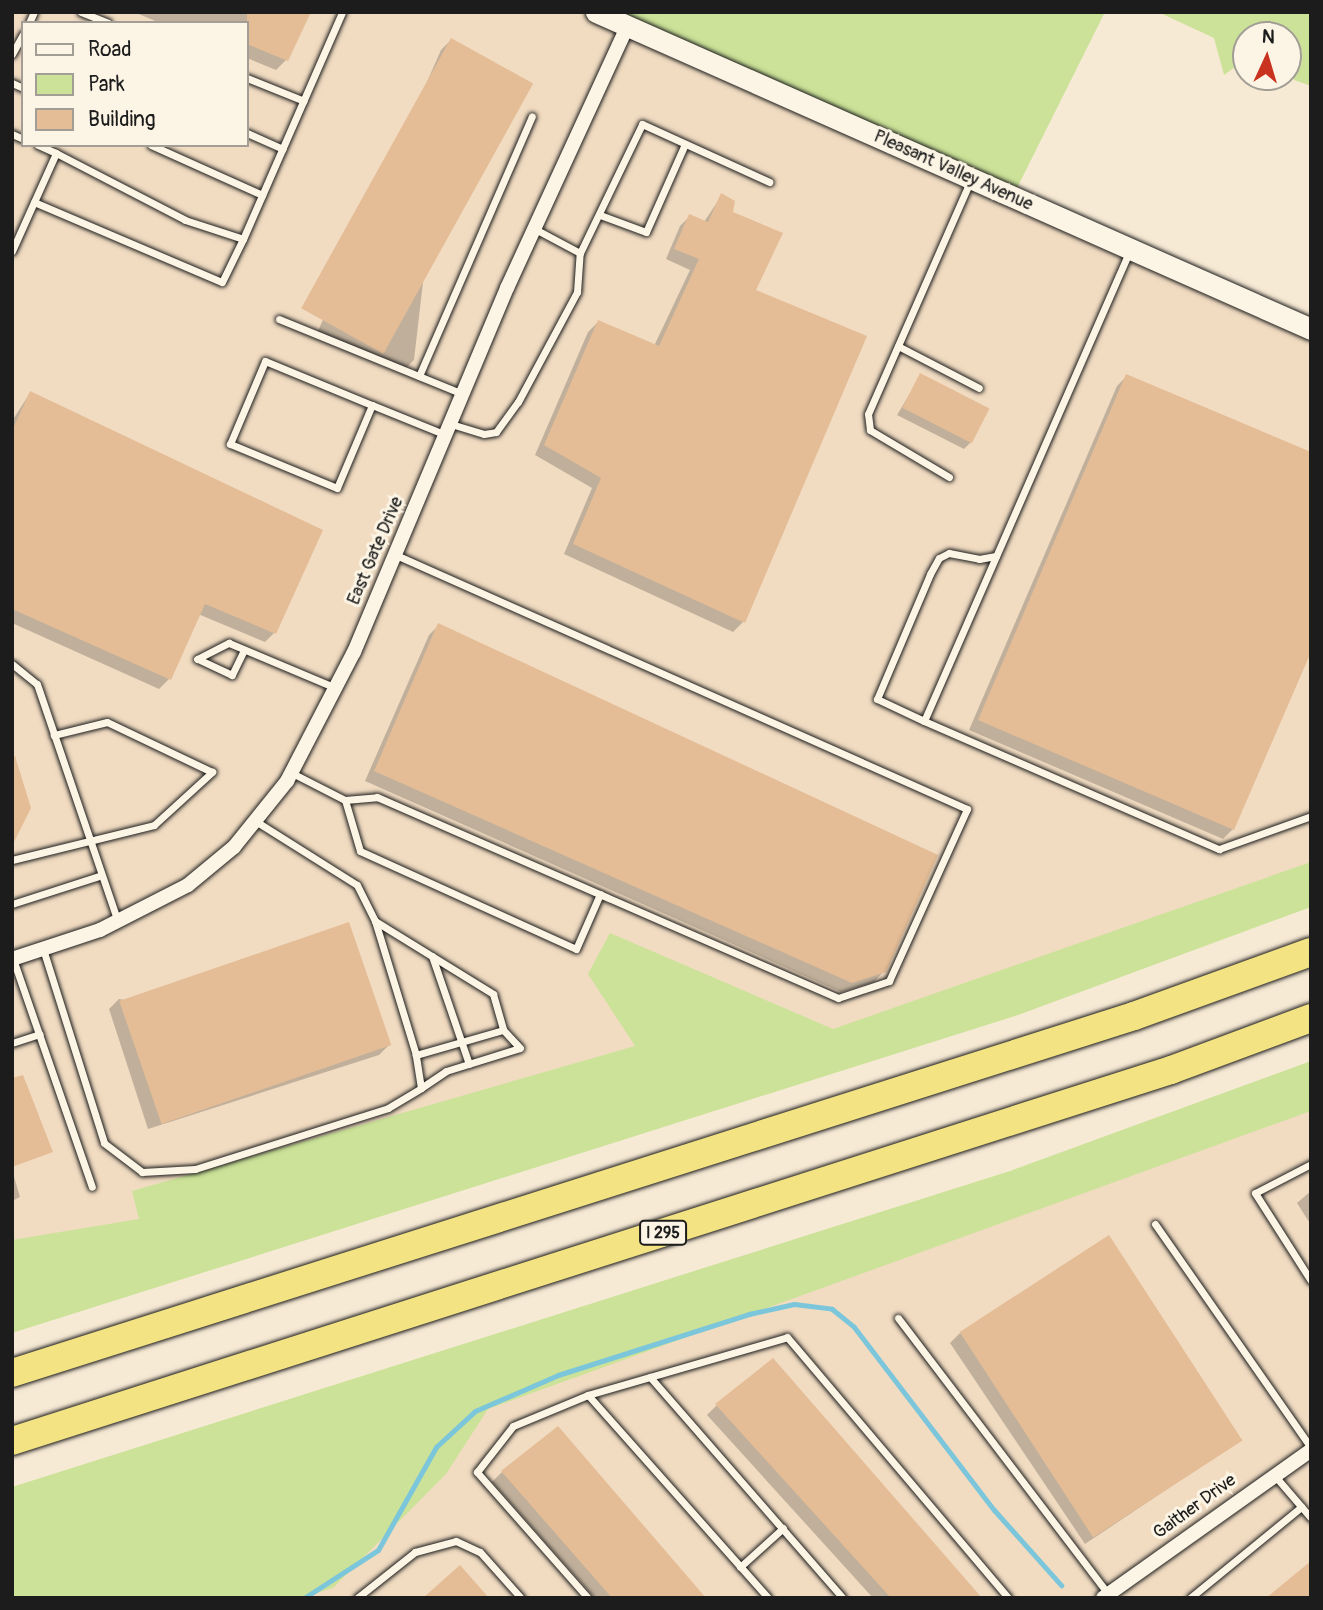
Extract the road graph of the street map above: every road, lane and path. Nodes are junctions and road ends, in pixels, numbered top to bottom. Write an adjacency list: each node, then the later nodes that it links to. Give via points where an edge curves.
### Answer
1 (81, 12): 4 (lane)
2 (342, 12): 9 (lane)
3 (597, 12): 5 (street, Pleasant Valley Avenue)
4 (103, 21)
5 (628, 25): 17 (street, Pleasant Valley Avenue); 22 (street, East Gate Drive)
6 (21, 38): 7 (lane)
7 (12, 54)
8 (248, 78): 9 (lane)
9 (304, 100): 15 (lane)
10 (532, 116): 30 (lane)
11 (248, 133): 15 (lane)
12 (685, 144): 18 (lane); 21 (lane, via 646,232); 21 (lane, via 642,124)
13 (42, 147): 16 (lane)
14 (155, 147): 19 (lane)
15 (283, 149): 19 (lane)
16 (56, 153): 20 (lane); 23 (lane, via 185,220)
17 (972, 178): 24 (street, Pleasant Valley Avenue); 29 (lane)
18 (769, 182)
19 (262, 195): 23 (lane)
20 (34, 202): 23 (lane, via 222,282); 25 (lane)
21 (600, 215): 26 (lane)
22 (535, 229): 26 (lane); 32 (street, East Gate Drive)
23 (243, 239)
24 (1130, 249): 28 (street, Pleasant Valley Avenue); 37 (lane)
25 (12, 251)
26 (580, 253): 34 (lane, via 577,292 518,401 496,432)
27 (279, 319): 30 (lane)
28 (1311, 329)
29 (898, 346): 31 (lane); 35 (lane, via 868,414 870,430)
30 (419, 376): 32 (lane)
31 (979, 388)
32 (463, 394): 34 (street, East Gate Drive)
33 (372, 405): 33 (lane, via 265,360 230,444 337,488); 34 (lane)
34 (449, 430): 36 (street, East Gate Drive)
35 (949, 477)
36 (396, 555): 40 (street, East Gate Drive); 50 (lane, via 967,809 889,981 838,998)
37 (996, 556): 41 (lane); 41 (lane, via 979,559 949,553 939,558 930,574 877,699)
38 (244, 650): 38 (lane, via 219,645 197,659 232,675); 40 (lane)
39 (12, 664): 42 (lane, via 37,684)
40 (336, 689): 43 (street, East Gate Drive)
41 (924, 721): 45 (lane, via 1219,849)
42 (54, 735): 47 (lane); 47 (lane, via 107,722 212,772 154,825)
43 (292, 773): 44 (lane); 46 (street, East Gate Drive)
44 (345, 800): 50 (lane, via 377,797); 50 (lane, via 360,851 576,949)
45 (1311, 816)
46 (257, 822): 52 (lane, via 357,885); 53 (street, East Gate Drive, via 188,885)
47 (86, 838): 48 (lane); 49 (lane)
48 (12, 860)
49 (99, 876): 51 (lane); 53 (lane)
50 (600, 894)
51 (12, 904)
52 (375, 921): 56 (lane); 63 (lane)
53 (118, 922): 54 (street, East Gate Drive)
54 (43, 949): 57 (street, East Gate Drive); 65 (lane, via 104,1143 142,1172 195,1169 388,1108)
55 (1311, 952): 71 (highway, via 1134,1016)
56 (432, 956): 59 (lane, via 493,994); 61 (lane)
57 (13, 959): 60 (lane)
58 (1311, 1018): 74 (highway, I 295, via 1171,1070)
59 (503, 1030): 61 (lane); 64 (lane, via 520,1048)
60 (40, 1034): 62 (lane); 67 (lane)
61 (462, 1042): 63 (lane); 64 (lane)
62 (12, 1043)
63 (416, 1055): 65 (lane)
64 (470, 1064): 65 (lane)
65 (421, 1088)
66 (1311, 1164): 69 (lane, via 1255,1194)
67 (92, 1187)
68 (1155, 1224): 75 (lane)
69 (1311, 1281)
70 (898, 1318): 81 (lane)
71 (12, 1373)
72 (650, 1377): 73 (lane); 79 (lane); 87 (lane, via 786,1337)
73 (587, 1395): 80 (lane); 84 (lane, via 513,1426 477,1472)
74 (12, 1441)
75 (1309, 1454): 76 (street, Gaither Drive)
76 (1274, 1474): 77 (lane); 81 (street, Gaither Drive)
77 (1301, 1507): 78 (lane); 88 (lane)
78 (1311, 1518)
79 (783, 1528): 80 (lane); 86 (lane)
80 (740, 1567): 85 (lane)
81 (1105, 1596)
82 (356, 1598): 83 (lane, via 415,1552 456,1541 480,1552)
83 (521, 1598)
84 (588, 1598)
85 (768, 1598)
86 (843, 1598)
87 (1008, 1598)
88 (1190, 1598)

